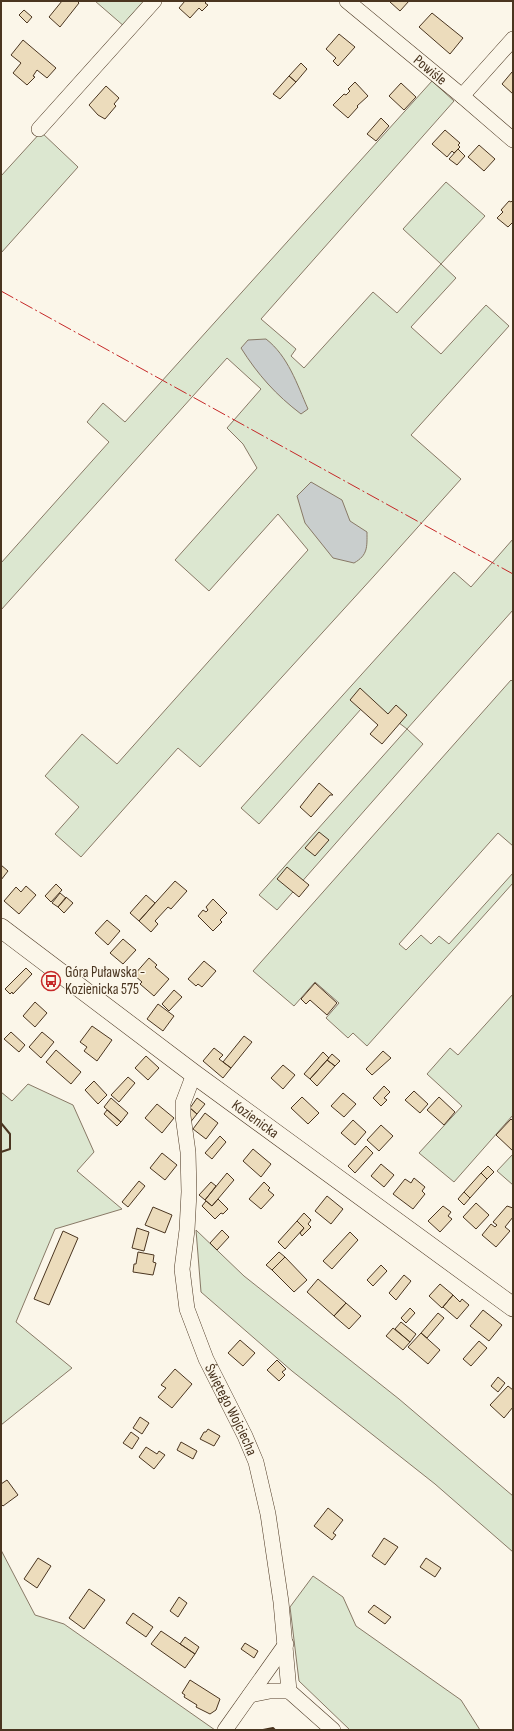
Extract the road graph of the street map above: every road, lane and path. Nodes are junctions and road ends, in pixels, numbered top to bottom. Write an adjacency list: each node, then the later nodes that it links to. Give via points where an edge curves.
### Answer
1 (154, 1): 5 (street)
2 (347, 1): 4 (street, Powiśle)
3 (513, 39): 4 (street)
4 (462, 96): 6 (street, Powiśle)
5 (39, 129)
6 (513, 140)
7 (1, 928): 8 (main road, Kozienicka)
8 (194, 1074): 9 (main road, Kozienicka); 10 (street, Świętego Wojciecha, via 183,1103 189,1192 182,1269 187,1309 206,1359 256,1462 268,1514)
9 (513, 1307)
10 (286, 1644): 11 (street, Świętego Wojciecha); 12 (street)
11 (290, 1691): 12 (street); 14 (street)
12 (250, 1695): 13 (street)
13 (225, 1730)
14 (333, 1730)

